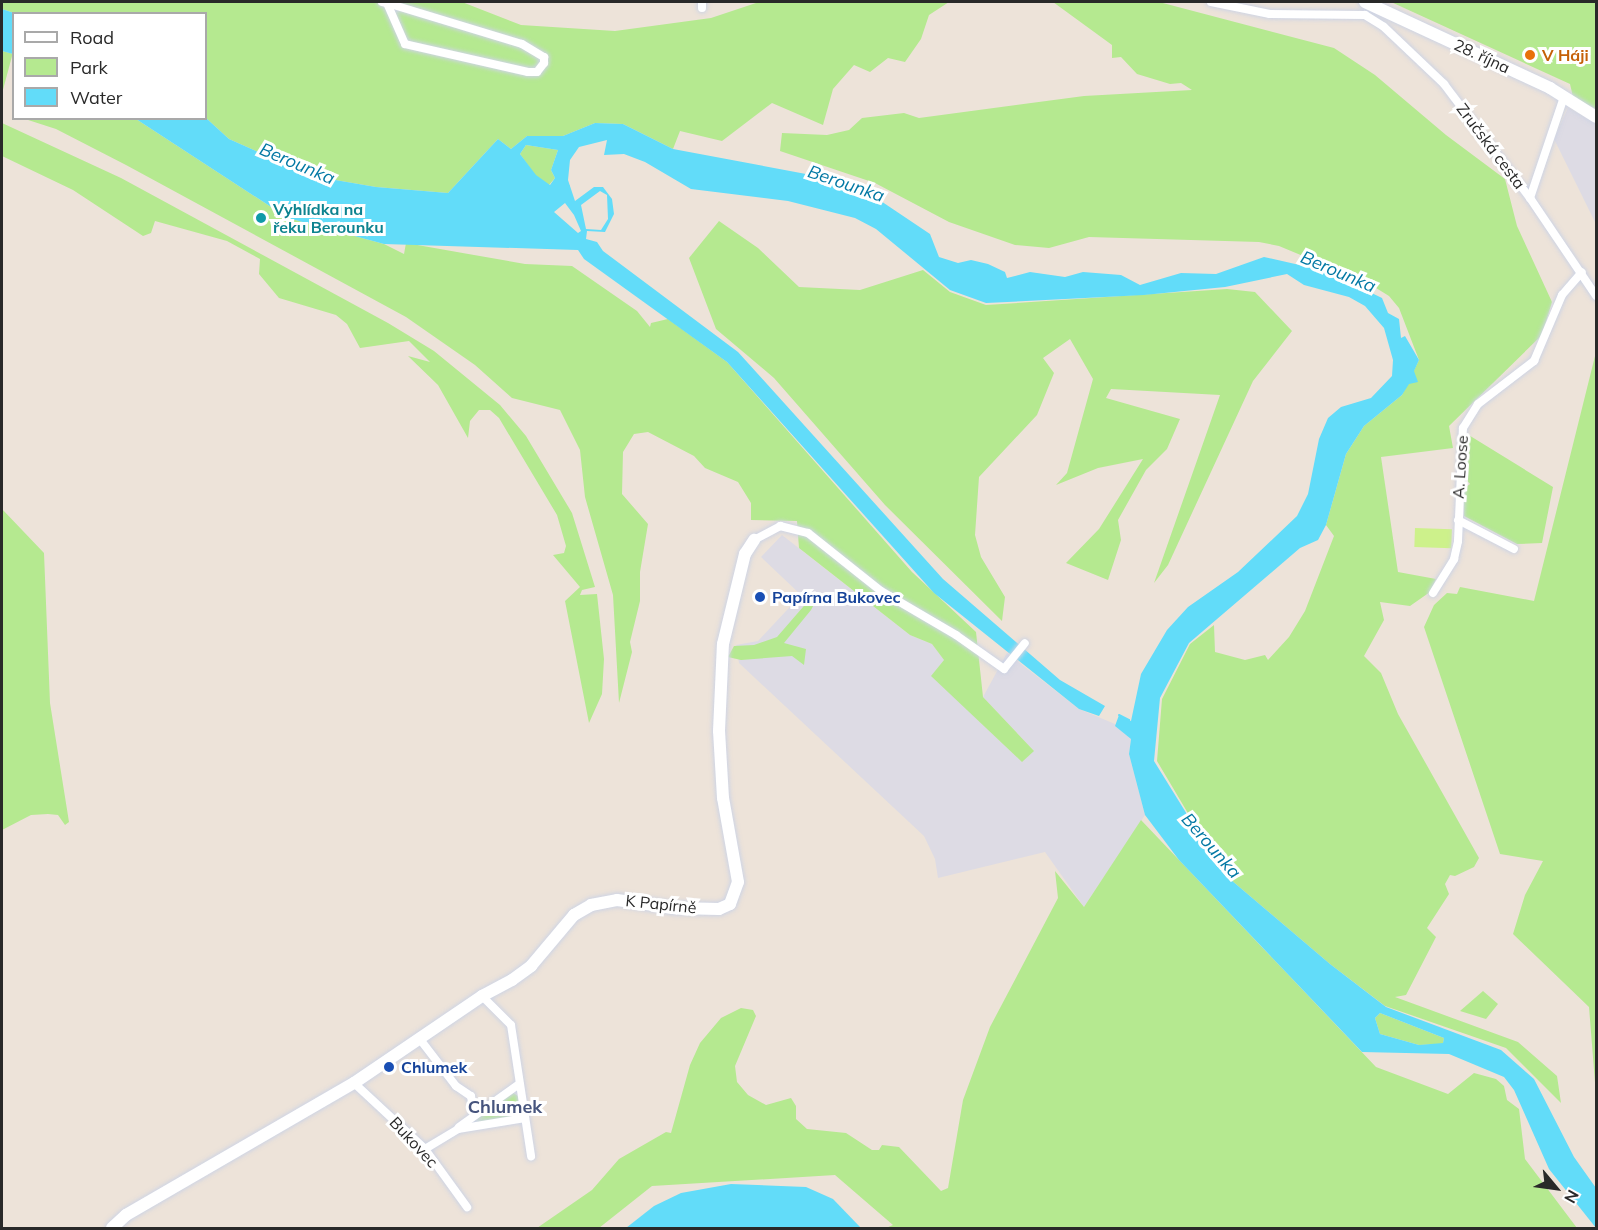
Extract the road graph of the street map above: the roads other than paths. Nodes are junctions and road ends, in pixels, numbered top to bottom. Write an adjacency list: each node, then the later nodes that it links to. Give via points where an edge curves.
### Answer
1 (384, 2): 1 (street, via 522,44 538,52 544,63 537,72 528,72 405,44)
2 (1211, 2): 3 (street, via 1270,14)
3 (1367, 7): 4 (street, 28. října); 6 (street, Zručská cesta, via 1444,84)
4 (1564, 97): 5 (street, 28. října); 6 (street)
5 (1596, 117)
6 (1530, 198): 7 (street, Zručská cesta)
7 (1582, 272): 8 (street, Zručská cesta); 9 (street, A. Loose, via 1562,295 1534,361 1470,414 1459,450)
8 (1596, 296)
9 (1458, 520): 11 (street); 12 (street, A. Loose, via 1454,559)
10 (754, 540): 13 (street, via 780,526 798,527 900,603 1004,669); 14 (street, K Papírně, via 745,554 723,644 719,731 723,798 738,882 734,899 719,909 617,900 591,905 574,915 531,966)
11 (1514, 549)
12 (1433, 593)
13 (1025, 644)
14 (482, 996): 15 (street, K Papírně); 17 (street, via 511,1025)
15 (420, 1038): 16 (street, K Papírně); 18 (street, via 456,1086 471,1095)
16 (354, 1083): 21 (street, Bukovec); 24 (street, K Papírně, via 126,1215)
17 (519, 1084): 18 (street); 19 (street)
18 (474, 1115): 20 (street)
19 (525, 1118): 20 (street); 22 (street)
20 (458, 1129): 21 (street)
21 (425, 1149): 23 (street, Bukovec)
22 (531, 1156)
23 (467, 1207)
24 (112, 1228)

